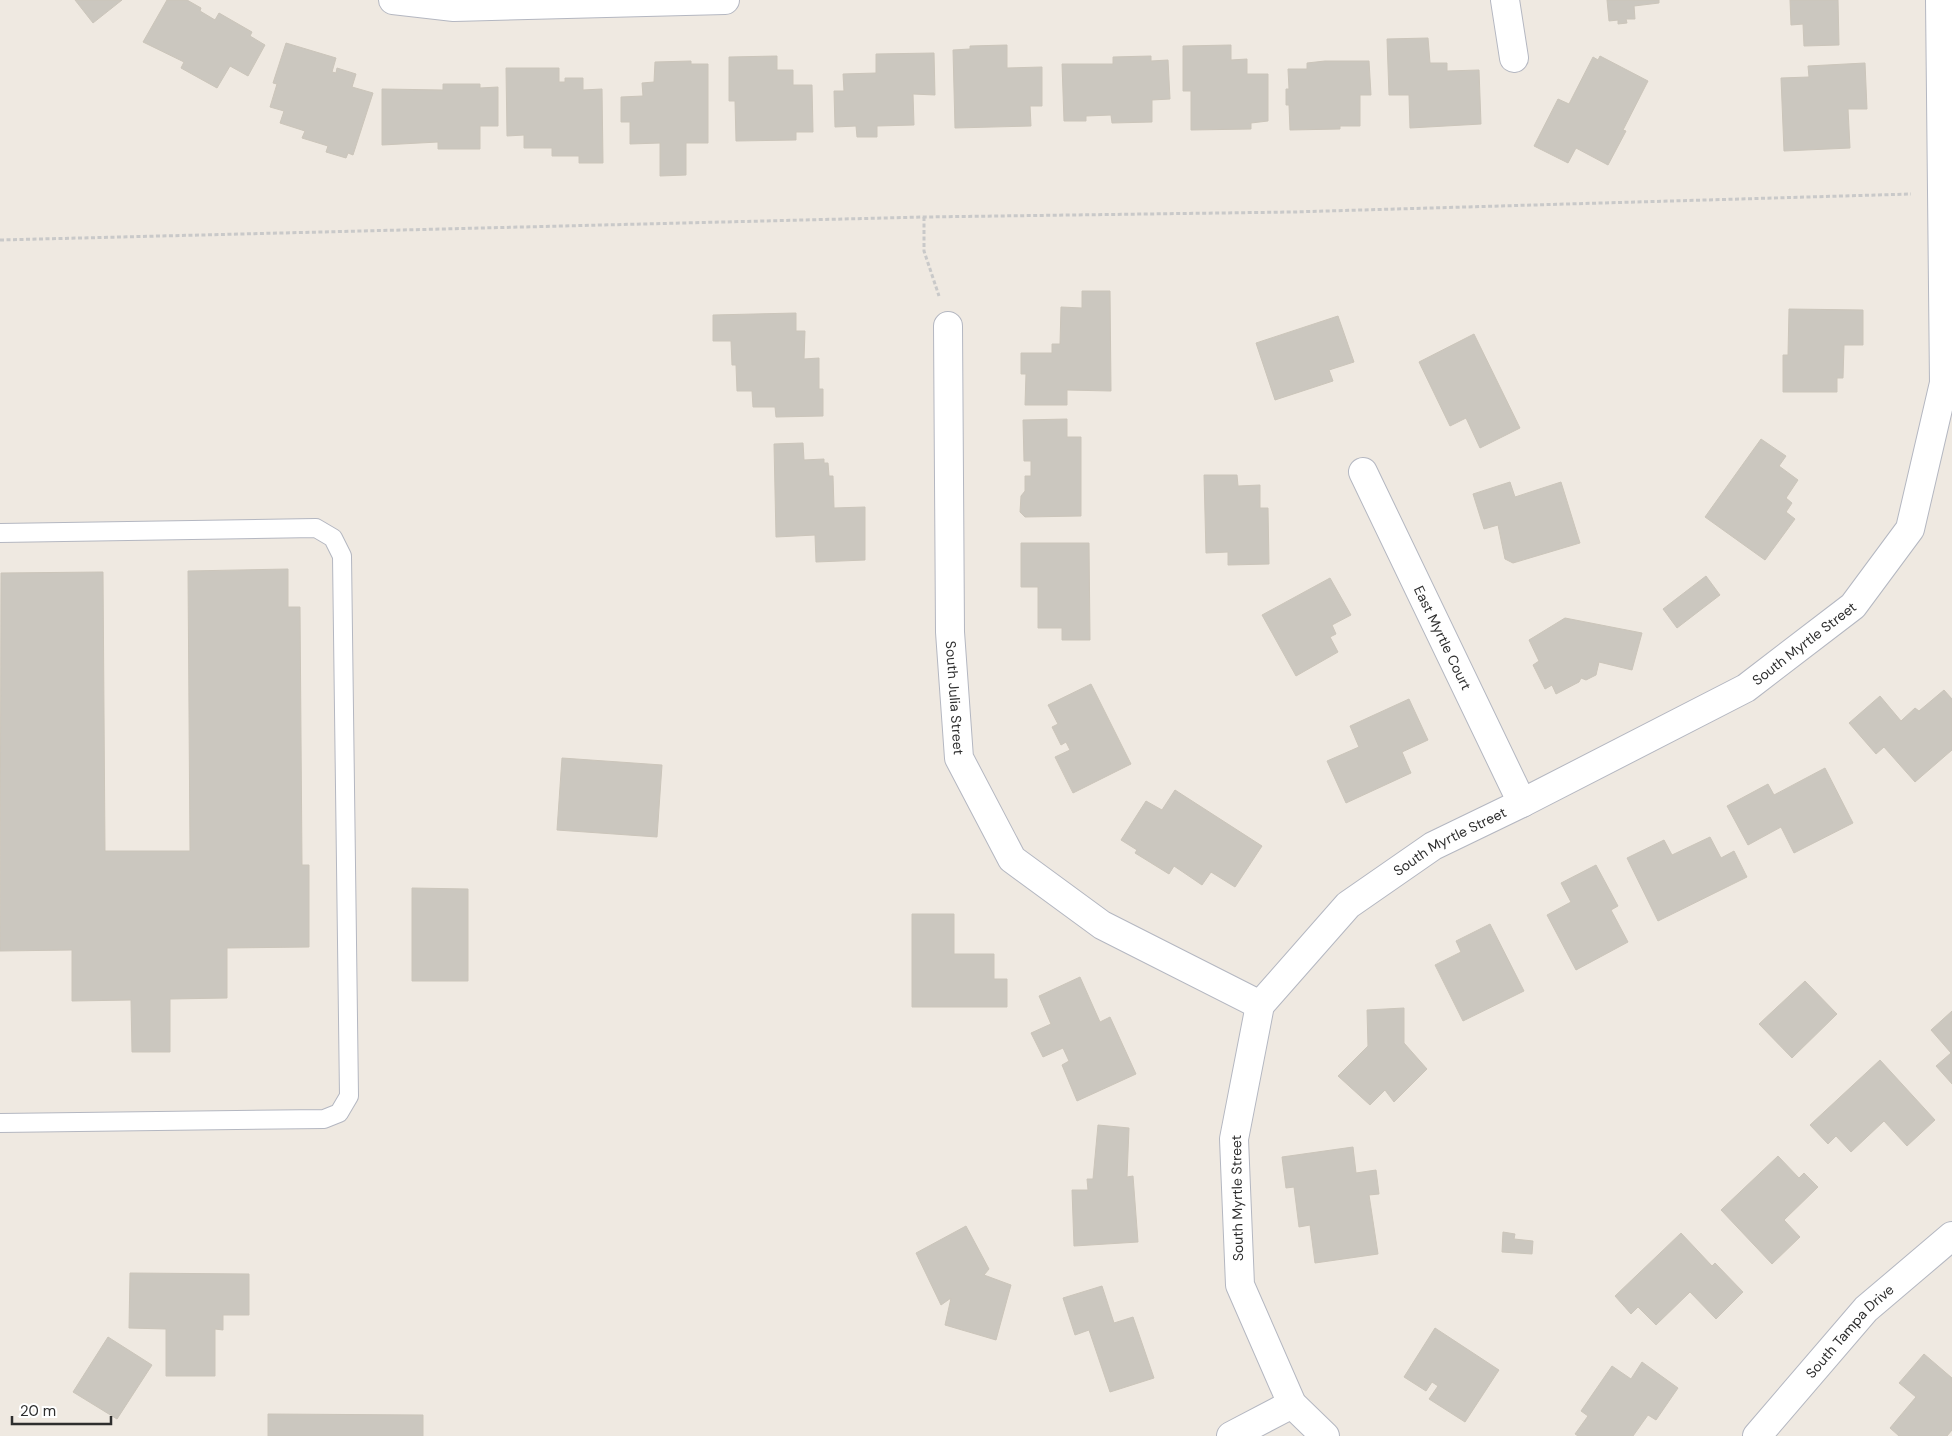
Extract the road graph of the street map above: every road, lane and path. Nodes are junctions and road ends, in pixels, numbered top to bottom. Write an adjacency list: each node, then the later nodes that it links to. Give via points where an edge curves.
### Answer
1 (393, 0): 2 (street, via 454,7)
2 (725, 0)
3 (1505, 0): 5 (street)
4 (1940, 0): 6 (street, South Myrtle Street)
5 (1514, 58)
6 (1941, 193): 7 (path, via 1294,212); 12 (street, South Myrtle Street, via 1944,383 1910,529 1853,606 1746,688)
7 (924, 217): 8 (path); 9 (path, via 924,251)
8 (0, 240)
9 (948, 326): 13 (street, South Julia Street, via 950,632 959,758 1012,859 1102,925)
10 (1363, 472): 12 (street, East Myrtle Court)
11 (0, 533): 14 (lane, via 316,528 333,538 342,556 350,1096 339,1113 324,1119)
12 (1522, 803): 13 (street, South Myrtle Street, via 1433,846 1348,905)
13 (1260, 1004): 16 (street, South Myrtle Street, via 1234,1139 1240,1285)
14 (0, 1123)
15 (1952, 1236): 19 (street, South Tampa Drive, via 1866,1309)
16 (1292, 1404): 17 (street); 18 (street, South Myrtle Street)
17 (1231, 1436)
18 (1325, 1436)
19 (1757, 1436)

